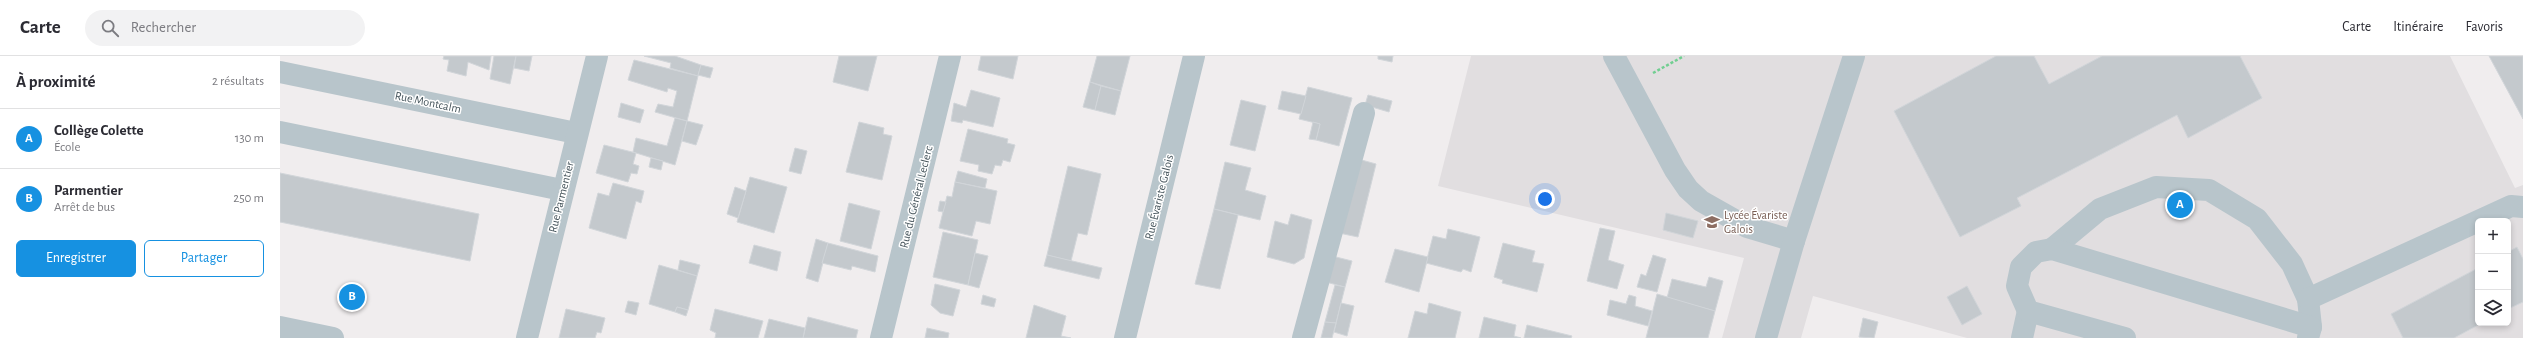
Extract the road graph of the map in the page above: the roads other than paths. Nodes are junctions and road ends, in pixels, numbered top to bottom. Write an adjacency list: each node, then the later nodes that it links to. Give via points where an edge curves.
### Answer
1 (597, 56): 9 (street, Rue Parmentier)
2 (950, 56): 20 (street, Rue du Général Leclerc)
3 (1194, 56): 21 (street, Rue Évariste Galois)
4 (1614, 56): 12 (street, via 1675,170 1688,189 1701,201 1747,227)
5 (1854, 56): 12 (street)
6 (280, 72): 9 (street, Rue Montcalm)
7 (1364, 113): 22 (street)
8 (280, 132): 10 (street)
9 (576, 133): 10 (street, Rue Parmentier)
10 (562, 190): 19 (street, Rue Parmentier)
11 (2523, 207): 14 (street, via 2511,206)
12 (1794, 241): 23 (street)
13 (2052, 249): 14 (street, via 2100,209 2156,187 2209,190 2257,219 2292,264); 15 (street, via 2036,252 2021,267 2017,286); 17 (street)
14 (2308, 299): 17 (street)
15 (2028, 311): 24 (street); 25 (street)
16 (280, 327): 18 (street)
17 (2309, 332)
18 (333, 338)
19 (527, 338)
20 (881, 338)
21 (1125, 338)
22 (1303, 338)
23 (1766, 338)
24 (2022, 338)
25 (2125, 338)

